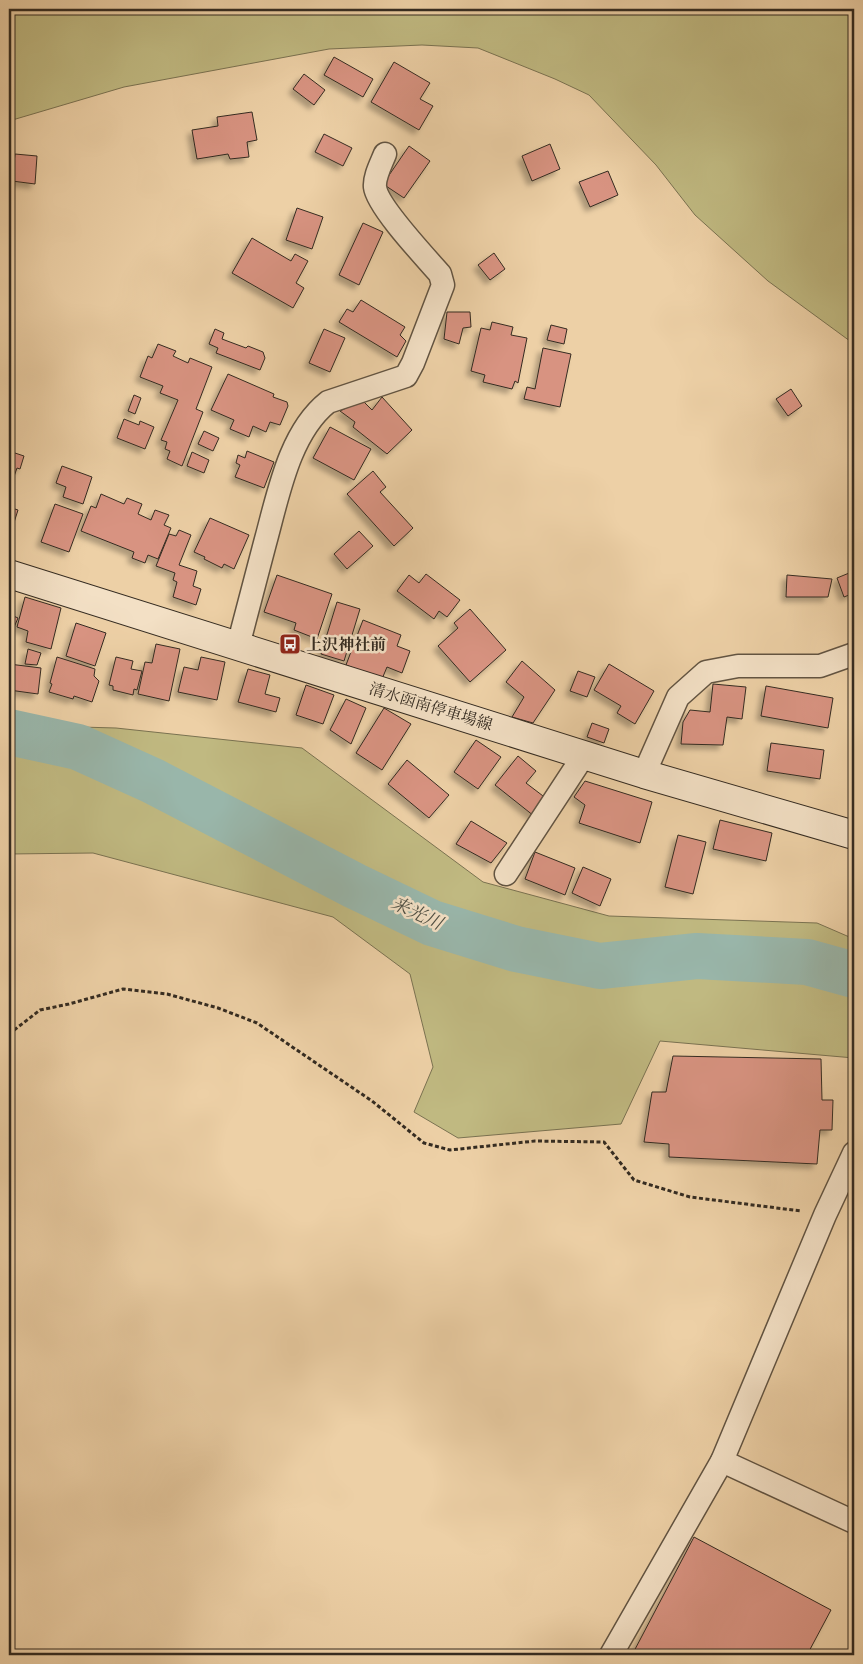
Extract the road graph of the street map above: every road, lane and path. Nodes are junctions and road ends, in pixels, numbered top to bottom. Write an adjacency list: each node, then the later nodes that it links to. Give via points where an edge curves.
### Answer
1 (385, 154): 3 (street, via 375,188 381,204 440,274 443,285 414,363 406,376 328,402 309,421 283,476)
2 (9, 574): 3 (main road, 清水函南停車場線)
3 (238, 646): 5 (main road, 清水函南停車場線)
4 (854, 654): 6 (street, via 820,666 738,666 706,672 678,697)
5 (584, 755): 6 (main road, 清水函南停車場線); 8 (street)
6 (644, 774): 7 (main road, 清水函南停車場線)
7 (854, 835)
8 (506, 874)
9 (9, 1034): 11 (path, via 40,1010 123,990 167,994 257,1023 372,1101 424,1143 450,1150 536,1141 604,1142 634,1180 690,1196)
10 (854, 1153): 11 (street)
11 (825, 1215): 12 (street)
12 (722, 1461): 13 (street); 14 (street)
13 (854, 1522)
14 (611, 1655)

